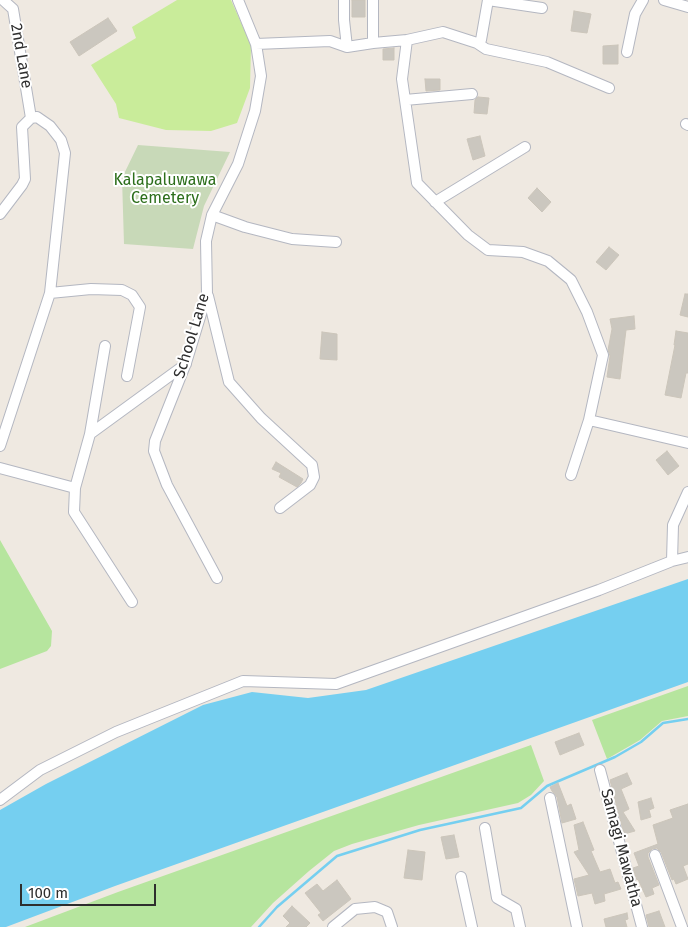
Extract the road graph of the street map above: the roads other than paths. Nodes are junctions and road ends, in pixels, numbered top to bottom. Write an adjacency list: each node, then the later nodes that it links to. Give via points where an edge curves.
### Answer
1 (3, 0): 18 (street, 2nd Lane, via 13,9)
2 (238, 0): 12 (street, School Lane)
3 (344, 0): 13 (street)
4 (373, 0): 10 (street)
5 (643, 0): 14 (street, via 635,14)
6 (664, 0): 7 (street)
7 (688, 7)
8 (542, 8): 11 (street, via 488,0 481,40)
9 (407, 40): 10 (street); 11 (street, via 443,32); 17 (street, via 402,79)
10 (373, 42): 13 (street)
11 (477, 42): 15 (street, via 486,49 546,62)
12 (256, 44): 13 (street, via 330,42); 22 (street, School Lane, via 261,76 256,111 238,164)
13 (347, 47)
14 (627, 52)
15 (608, 88)
16 (472, 94): 17 (street)
17 (405, 100): 20 (street, via 417,183)
18 (31, 118): 21 (street, via 22,127 25,179); 24 (street, via 37,117 50,126 61,140 65,153)
19 (524, 147): 20 (street)
20 (435, 202): 29 (street, via 488,250 523,252 548,261 571,280 603,355)
21 (0, 214)
22 (212, 215): 23 (street, via 292,239); 25 (street, School Lane, via 206,241)
23 (336, 242)
24 (50, 293): 28 (street, via 91,289 122,290 132,295 140,307); 32 (street)
25 (207, 294): 27 (street, School Lane); 37 (street, via 229,382 261,418 312,466 314,477 310,485)
26 (106, 346): 30 (street)
27 (186, 363): 30 (street); 40 (street, School Lane, via 154,451 167,485)
28 (127, 376)
29 (589, 420): 31 (street); 34 (street)
30 (90, 434): 35 (street)
31 (688, 443)
32 (0, 446)
33 (0, 468): 35 (street)
34 (571, 475)
35 (75, 488): 41 (street, via 74,512)
36 (688, 492): 39 (street, via 673,526)
37 (280, 508)
38 (688, 557): 39 (street)
39 (672, 561): 44 (street, via 336,684 243,681 116,732 40,770)
40 (217, 578)
41 (132, 602)
42 (600, 770): 53 (street, Samagi Mawatha)
43 (550, 798): 52 (street)
44 (0, 800)
45 (485, 828): 51 (street, via 497,898 516,909)
46 (655, 855): 54 (street)
47 (461, 877): 50 (street)
48 (333, 927): 49 (street, via 355,909 375,907 387,912)
49 (392, 927)
50 (472, 927)
51 (520, 927)
52 (577, 927)
53 (642, 927)
54 (682, 927)

